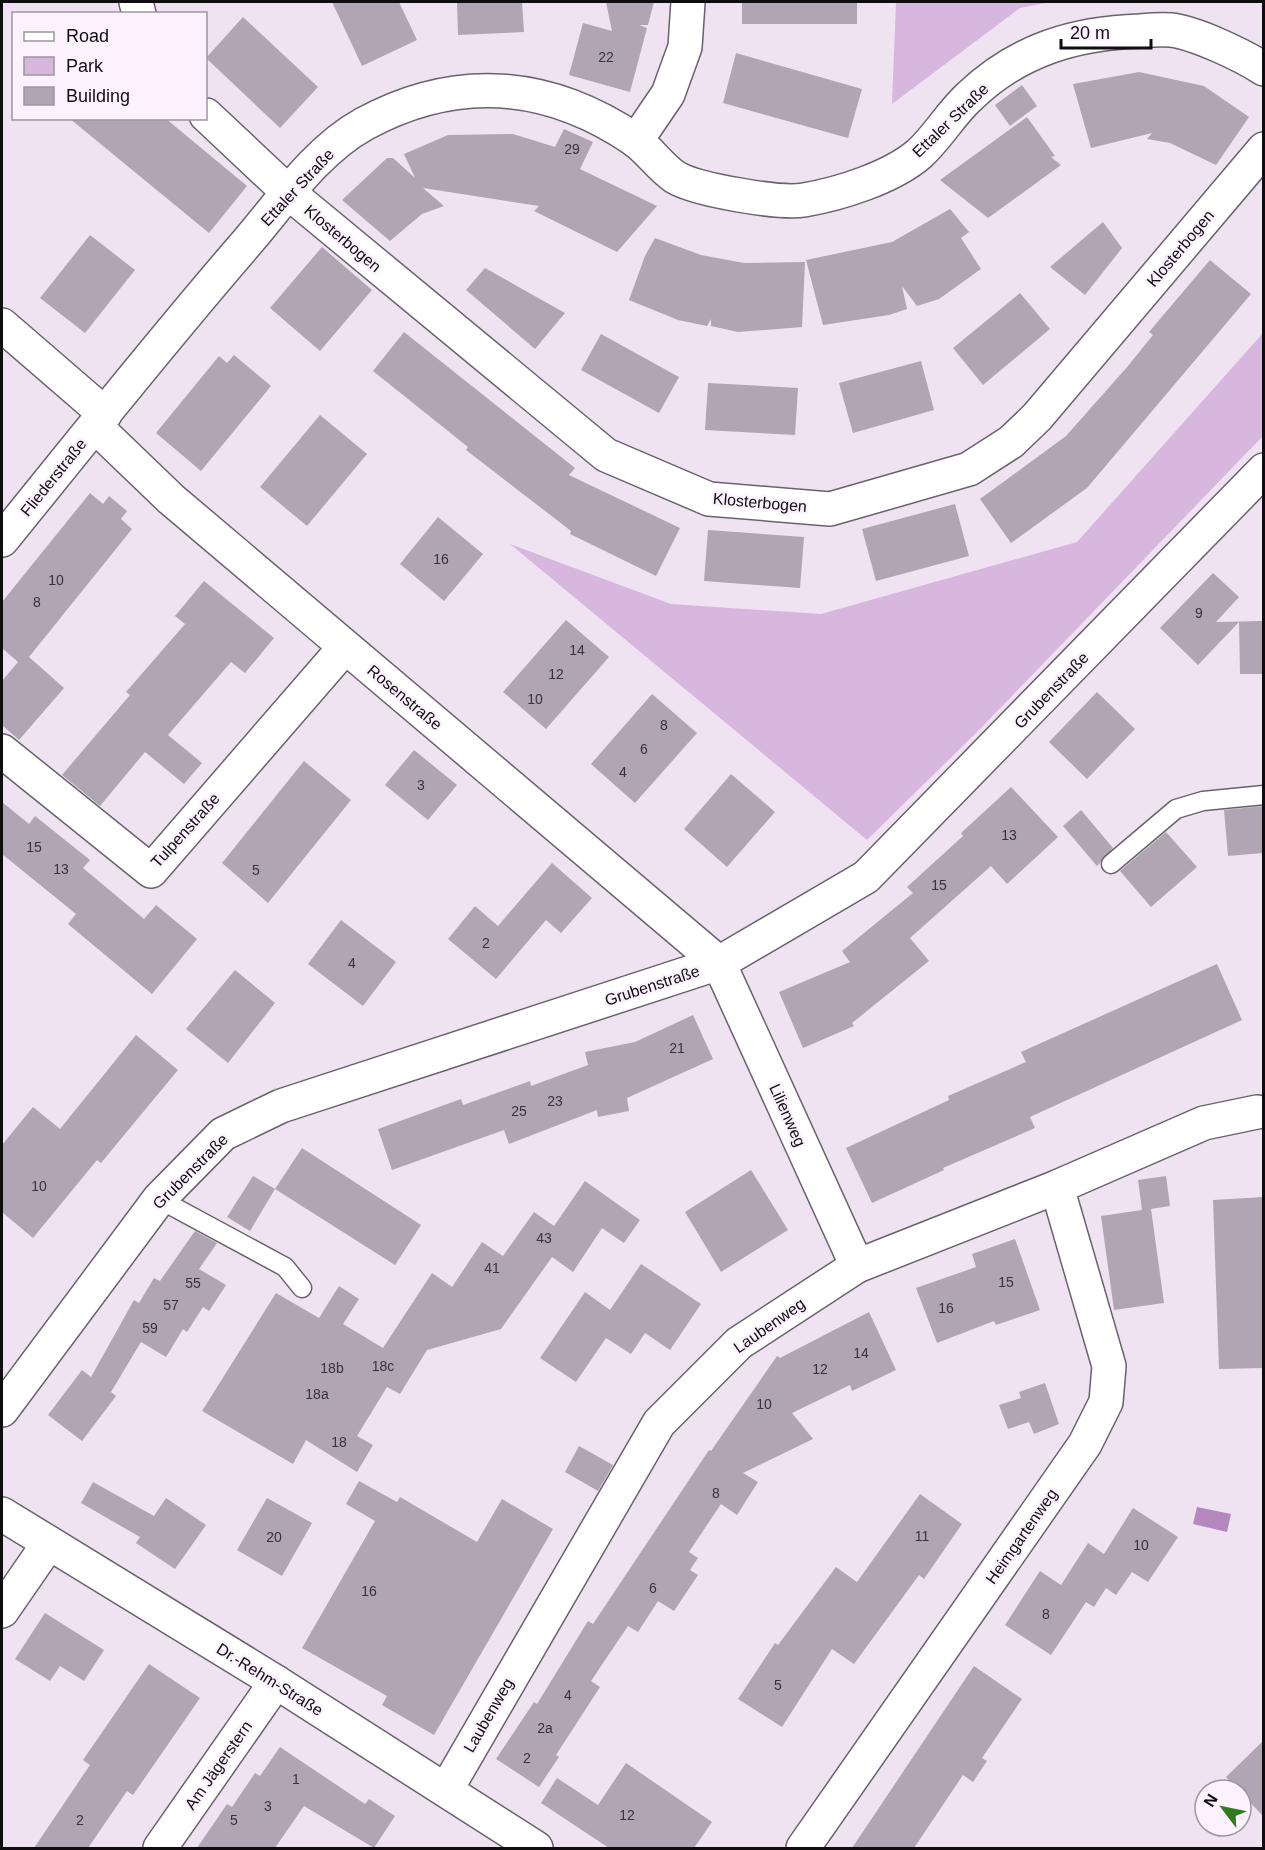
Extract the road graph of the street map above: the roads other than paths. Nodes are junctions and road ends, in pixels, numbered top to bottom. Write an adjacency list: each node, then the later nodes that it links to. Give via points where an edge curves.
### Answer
1 (688, 2): 4 (street, via 685,47 668,94)
2 (1263, 69): 4 (street, Ettaler Straße, via 1243,56 1172,30 1098,32 1028,53 971,94 908,161 869,182 801,201 716,192 676,177)
3 (207, 116): 6 (street, Klosterbogen)
4 (636, 141): 6 (street, Ettaler Straße, via 569,105 510,90 468,90 396,108 359,127 324,155)
5 (1263, 149): 6 (street, Klosterbogen, via 1037,417 1011,442 969,469 830,509 709,499 606,455)
6 (289, 193): 8 (street, Ettaler Straße)
7 (2, 325): 8 (street, Rosenstraße)
8 (100, 420): 10 (street, Fliederstraße); 11 (street, Rosenstraße, via 171,499)
9 (1263, 470): 15 (street, Grubenstraße, via 866,877)
10 (2, 540)
11 (345, 646): 12 (street, Tulpenstraße, via 151,871); 15 (street, Rosenstraße)
12 (2, 750)
13 (1263, 795): 14 (lane, via 1203,801 1176,809)
14 (1111, 864)
15 (719, 963): 18 (street, Grubenstraße, via 281,1106 223,1134); 19 (street, Lilienweg)
16 (1257, 1112): 17 (street, Laubenweg, via 1204,1123)
17 (1057, 1187): 19 (street, Laubenweg); 29 (street, Heimgartenweg, via 1109,1366 1106,1402 1085,1444)
18 (159, 1199): 20 (lane, via 285,1267); 21 (street, Grubenstraße)
19 (858, 1266): 26 (street, Laubenweg, via 739,1343 659,1423)
20 (302, 1288)
21 (2, 1410)
22 (2, 1514): 23 (street, Dr.-Rehm-Straße)
23 (49, 1543): 24 (street); 25 (street, Dr.-Rehm-Straße)
24 (2, 1611)
25 (276, 1682): 26 (street, Dr.-Rehm-Straße); 27 (street, Am Jägerstern)
26 (446, 1790): 28 (street, Dr.-Rehm-Straße)
27 (160, 1848)
28 (536, 1848)
29 (803, 1848)

